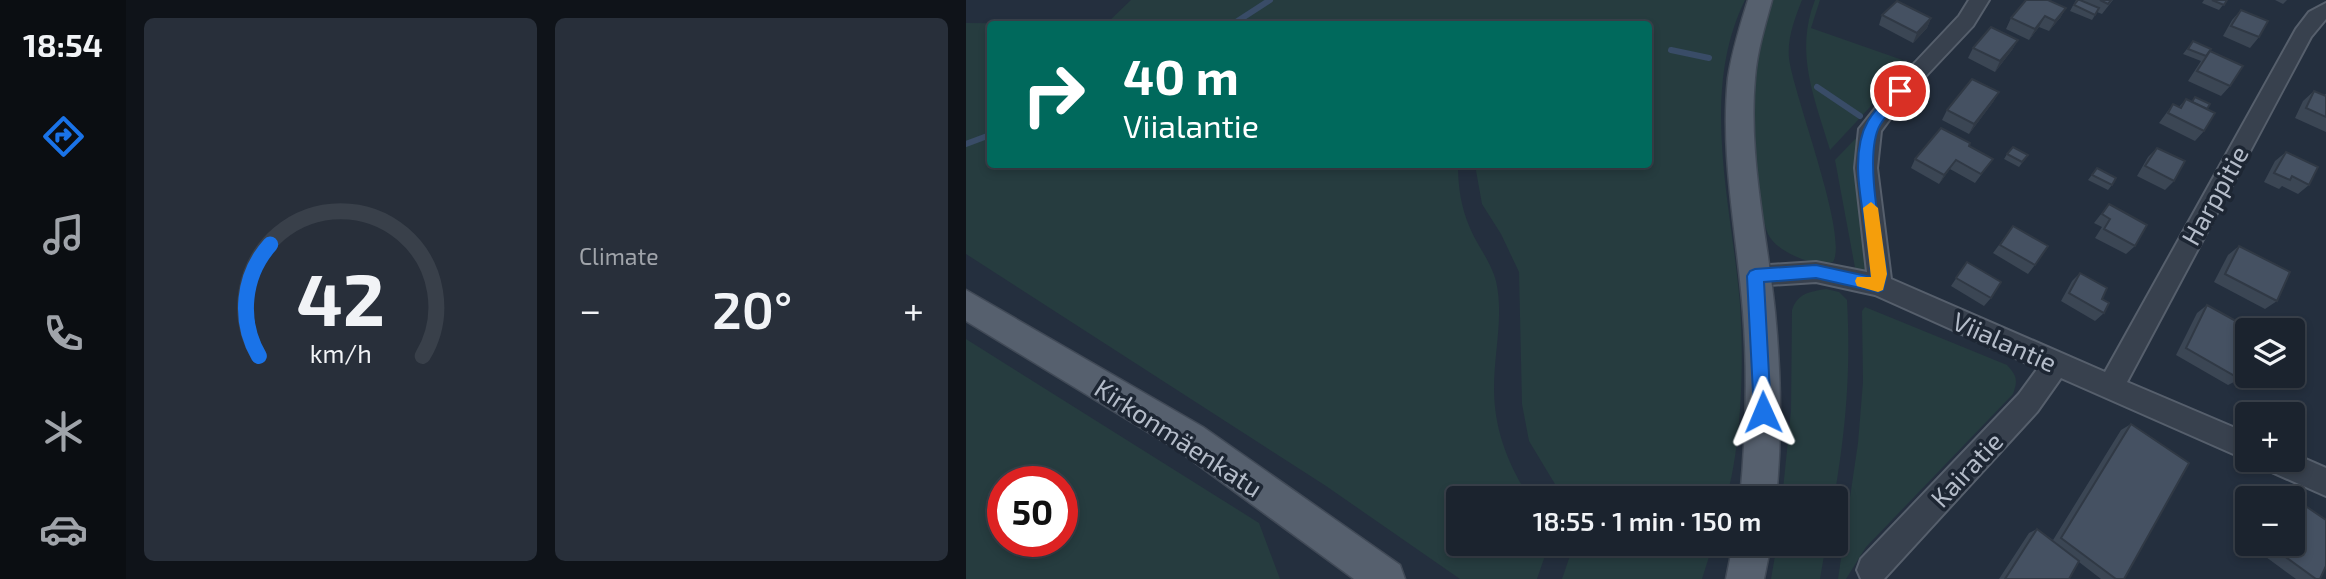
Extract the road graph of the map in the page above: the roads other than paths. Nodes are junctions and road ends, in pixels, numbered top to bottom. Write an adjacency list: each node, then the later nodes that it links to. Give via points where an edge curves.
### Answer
1 (1760, 0): 4 (main road, via 1748,37 1739,108)
2 (1979, 0): 5 (street, via 1966,21 1870,129 1866,168)
3 (2326, 10): 8 (street, Harppitie, via 2303,34)
4 (1755, 276): 5 (street, Viialantie, via 1816,272); 12 (main road, via 1763,391)
5 (1878, 285): 7 (street, Viialantie)
6 (966, 304): 15 (main road, Kirkonmäenkatu, via 1191,439)
7 (2056, 364): 8 (street, Viialantie); 14 (street, Kairatie, via 2028,403)
8 (2111, 386): 9 (street, Viialantie)
9 (2235, 442)
10 (2304, 472): 11 (street)
11 (2326, 482)
12 (1759, 486)
13 (1750, 556): 16 (main road)
14 (1872, 570)
15 (1386, 579)
16 (1745, 579)

